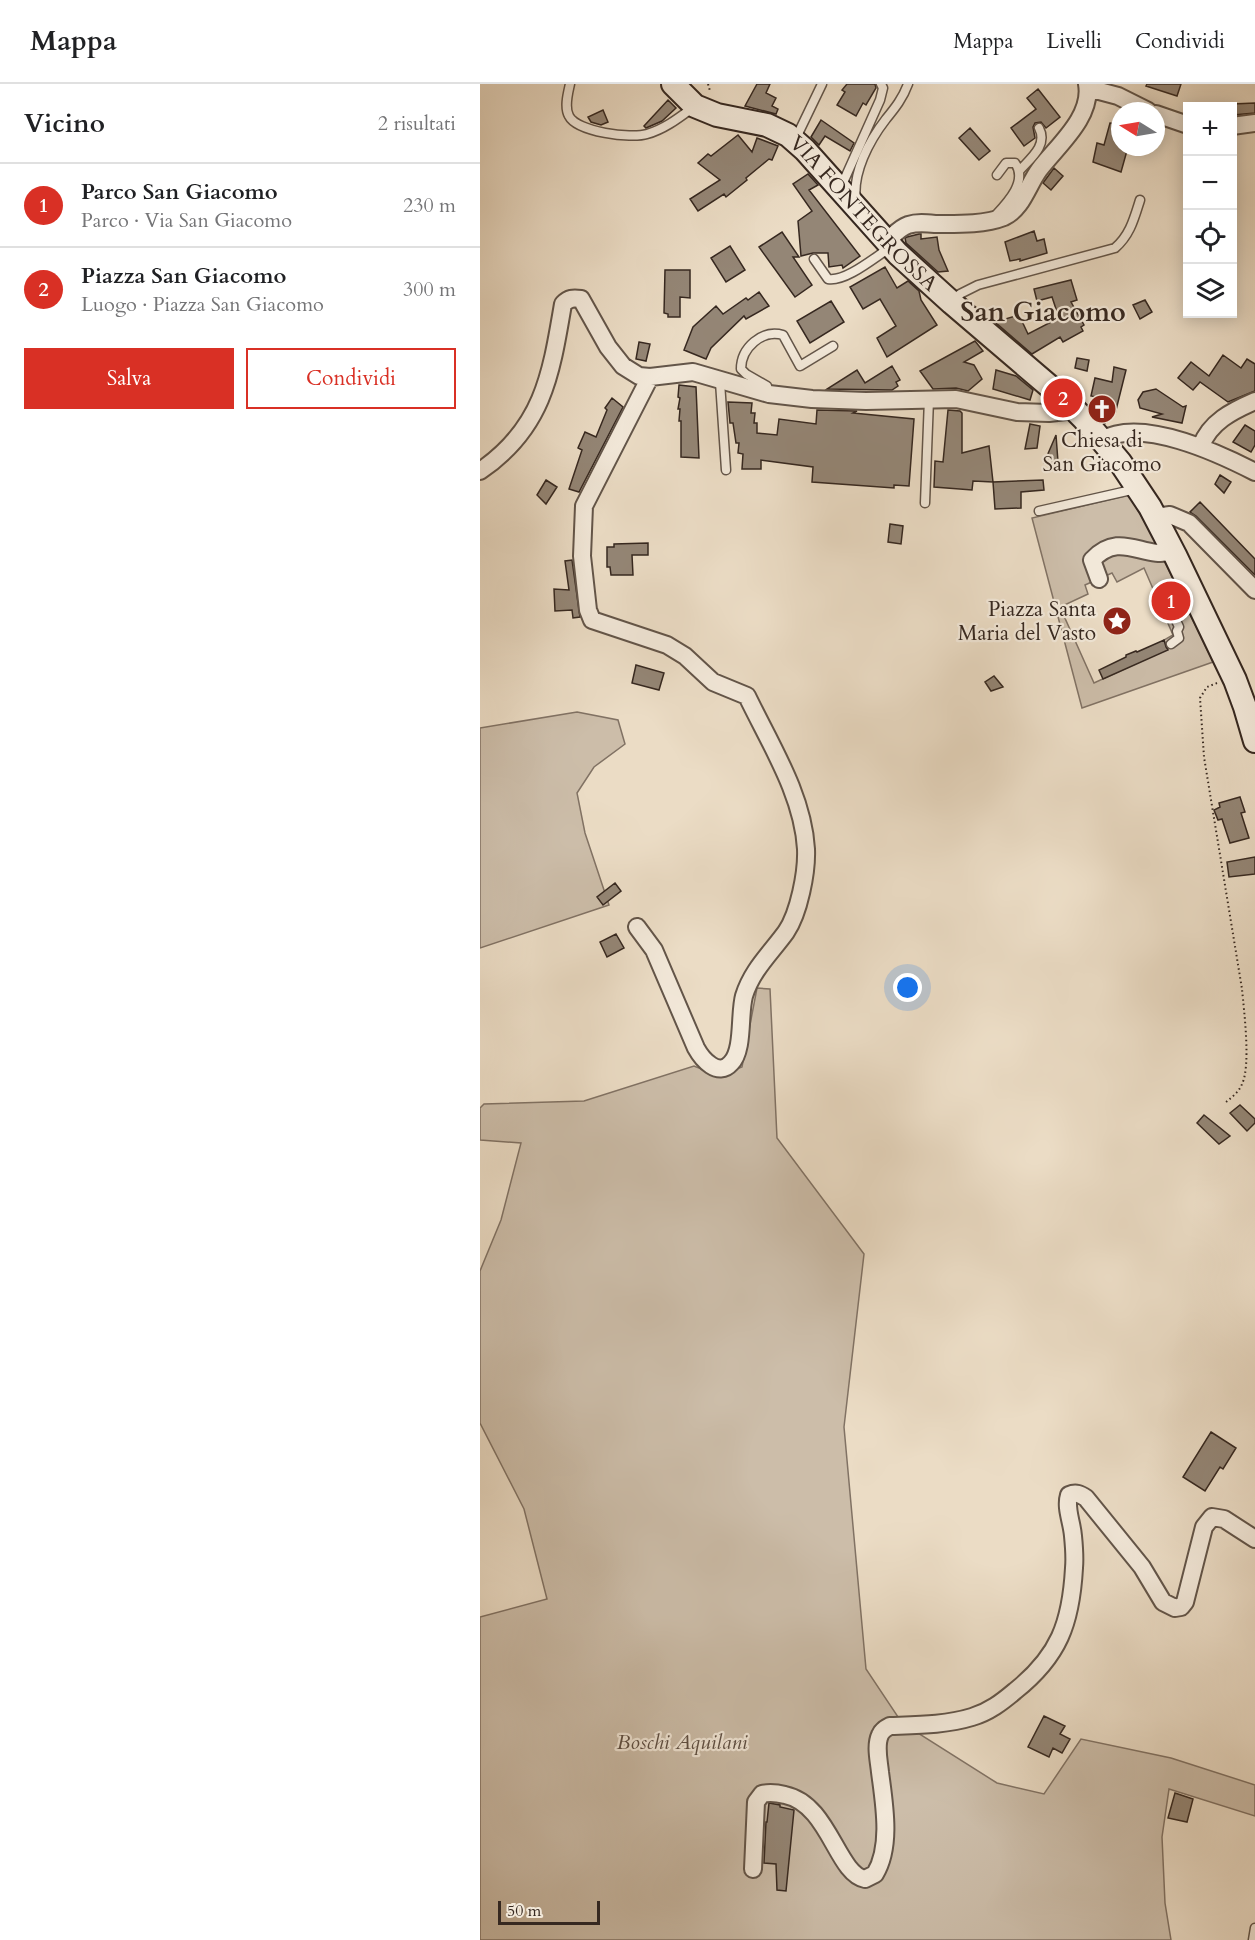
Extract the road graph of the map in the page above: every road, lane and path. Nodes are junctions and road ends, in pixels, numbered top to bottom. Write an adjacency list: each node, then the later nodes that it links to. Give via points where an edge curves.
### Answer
1 (570, 84): 8 (lane, via 567,110 571,119 581,126 616,134 646,135 676,121)
2 (673, 84): 8 (street, VIA FONTEGROSSA)
3 (822, 84): 14 (lane)
4 (881, 84): 17 (lane, via 880,100)
5 (908, 84): 19 (lane, via 859,168 855,190)
6 (1088, 86): 7 (street); 20 (street, via 1078,122 1039,170 1012,213)
7 (1130, 102)
8 (695, 106): 14 (street, VIA FONTEGROSSA, via 717,115 766,124)
9 (1165, 117): 10 (street)
10 (1183, 123)
11 (1255, 123): 12 (street)
12 (1237, 125)
13 (1039, 128): 15 (lane, via 1043,135 1041,144)
14 (795, 141): 17 (street, VIA FONTEGROSSA)
15 (1020, 170): 16 (lane, via 1015,163 1006,163); 20 (lane, via 1019,183)
16 (997, 175)
17 (840, 190): 19 (street, VIA FONTEGROSSA)
18 (1140, 200): 23 (lane, via 1131,229 1115,248 978,285)
19 (858, 210): 21 (street, VIA FONTEGROSSA)
20 (990, 220): 21 (street, via 907,225)
21 (889, 244): 22 (lane, via 836,280 828,279); 23 (street, VIA FONTEGROSSA)
22 (814, 259)
23 (952, 303): 30 (street, VIA FONTEGROSSA)
24 (833, 346): 27 (lane, via 800,366 783,335 763,335 746,350 741,369 766,386)
25 (650, 377): 26 (street, via 693,372); 34 (street, via 639,376 623,366 581,299 567,299 547,384 533,417 508,449); 49 (street, via 584,506 582,556 588,610 592,620 667,645 713,682 747,696 795,796 806,850 804,876 788,930 751,977 743,999 737,1050 732,1063 724,1067 713,1067 703,1061 654,950)
26 (720, 382): 27 (street); 33 (lane)
27 (769, 394): 28 (street, via 866,401)
28 (929, 399): 30 (street, via 964,400 1030,413); 37 (lane)
29 (1255, 400): 31 (street, via 1222,418 1206,433)
30 (1075, 410): 32 (street, VIA FONTEGROSSA)
31 (1201, 446): 32 (street, via 1143,434 1112,434); 35 (street)
32 (1108, 448): 36 (street, VIA FONTEGROSSA)
33 (726, 470)
34 (480, 471)
35 (1255, 472)
36 (1139, 489): 38 (lane); 39 (street, VIA FONTEGROSSA)
37 (925, 503)
38 (1039, 511)
39 (1155, 517): 40 (street, VIA FONTEGROSSA); 43 (street, via 1170,515 1189,523)
40 (1173, 551): 41 (street, via 1163,553 1128,546 1105,549 1092,560); 44 (street, VIA FONTEGROSSA)
41 (1099, 579)
42 (1162, 590): 45 (lane)
43 (1255, 590)
44 (1198, 602): 45 (lane); 47 (street, VIA FONTEGROSSA)
45 (1173, 614): 46 (lane, via 1179,638)
46 (1171, 644)
47 (1235, 680): 48 (street, VIA FONTEGROSSA); 50 (path, via 1213,683 1200,698 1207,784 1245,1026 1246,1073 1237,1092)
48 (1255, 741)
49 (637, 927)
50 (1226, 1102)
51 (1255, 1539): 52 (street, via 1224,1519 1208,1520 1185,1602 1175,1608 1163,1602 1142,1566 1086,1498 1069,1495 1074,1567 1070,1597 1065,1628 1046,1661 1027,1682 973,1717 890,1726 880,1734 885,1828 881,1861 875,1874 868,1879 857,1876 805,1803 773,1793 762,1794 756,1803)
52 (753, 1869)
53 (1255, 1928): 54 (lane)
54 (1253, 1940)

